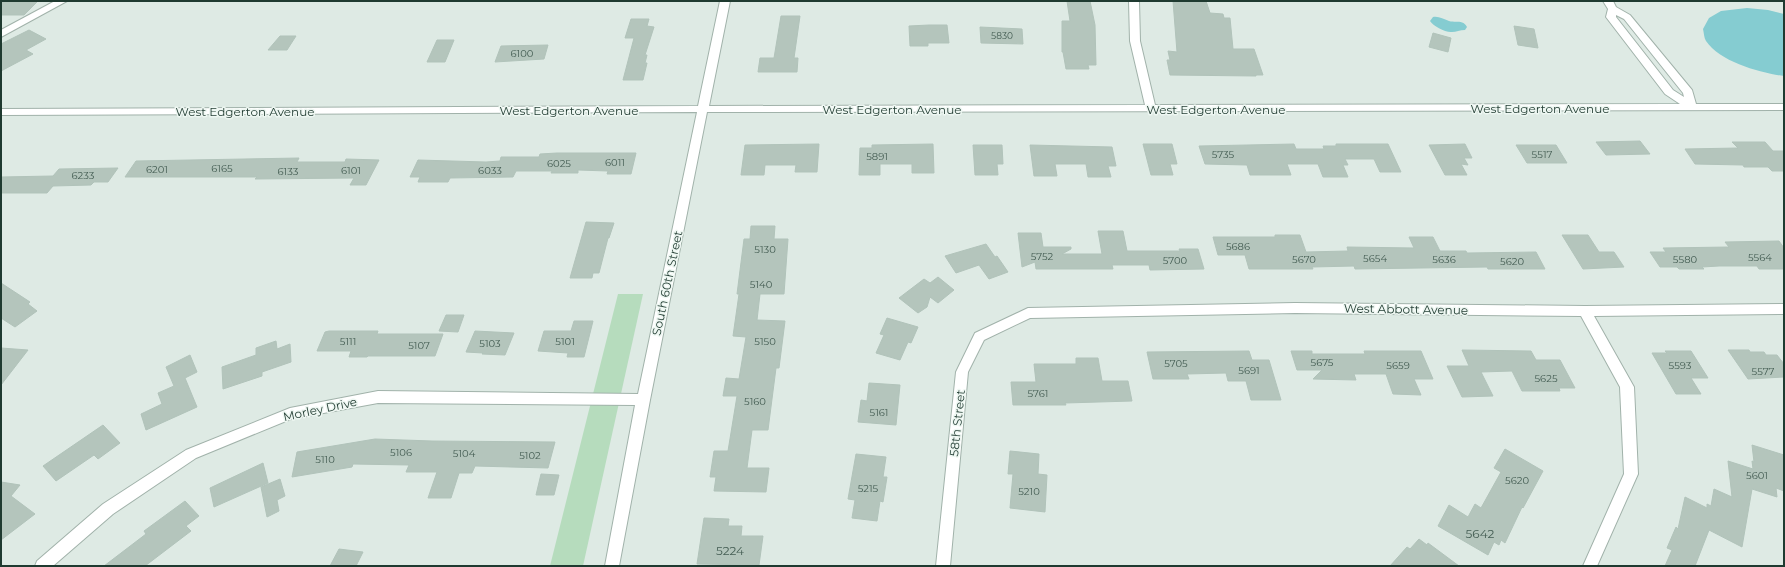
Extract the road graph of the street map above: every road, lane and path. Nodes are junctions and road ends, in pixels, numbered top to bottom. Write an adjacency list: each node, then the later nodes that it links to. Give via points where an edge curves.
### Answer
1 (62, 1): 5 (street)
2 (725, 1): 8 (street, South 60th Street)
3 (1134, 1): 9 (street, via 1134,41)
4 (1611, 5): 6 (street, via 1627,17 1688,92); 6 (street, via 1611,17 1669,92)
5 (1, 34)
6 (1692, 107): 7 (street, West Edgerton Avenue); 9 (street, West Edgerton Avenue)
7 (1784, 107)
8 (704, 109): 9 (street, West Edgerton Avenue); 10 (street, West Edgerton Avenue); 14 (street, South 60th Street)
9 (1151, 109)
10 (1, 112)
11 (1784, 309): 12 (street, West Abbott Avenue)
12 (1585, 311): 13 (street, West Abbott Avenue, via 1295,308); 18 (street, via 1627,387 1631,474)
13 (1028, 314): 17 (street, 58th Street, via 979,337 962,372)
14 (642, 400): 15 (street, Morley Drive, via 378,397 290,414 191,454 108,509); 16 (street, South 60th Street)
15 (42, 566)
16 (612, 566)
17 (943, 566)
18 (1590, 566)

